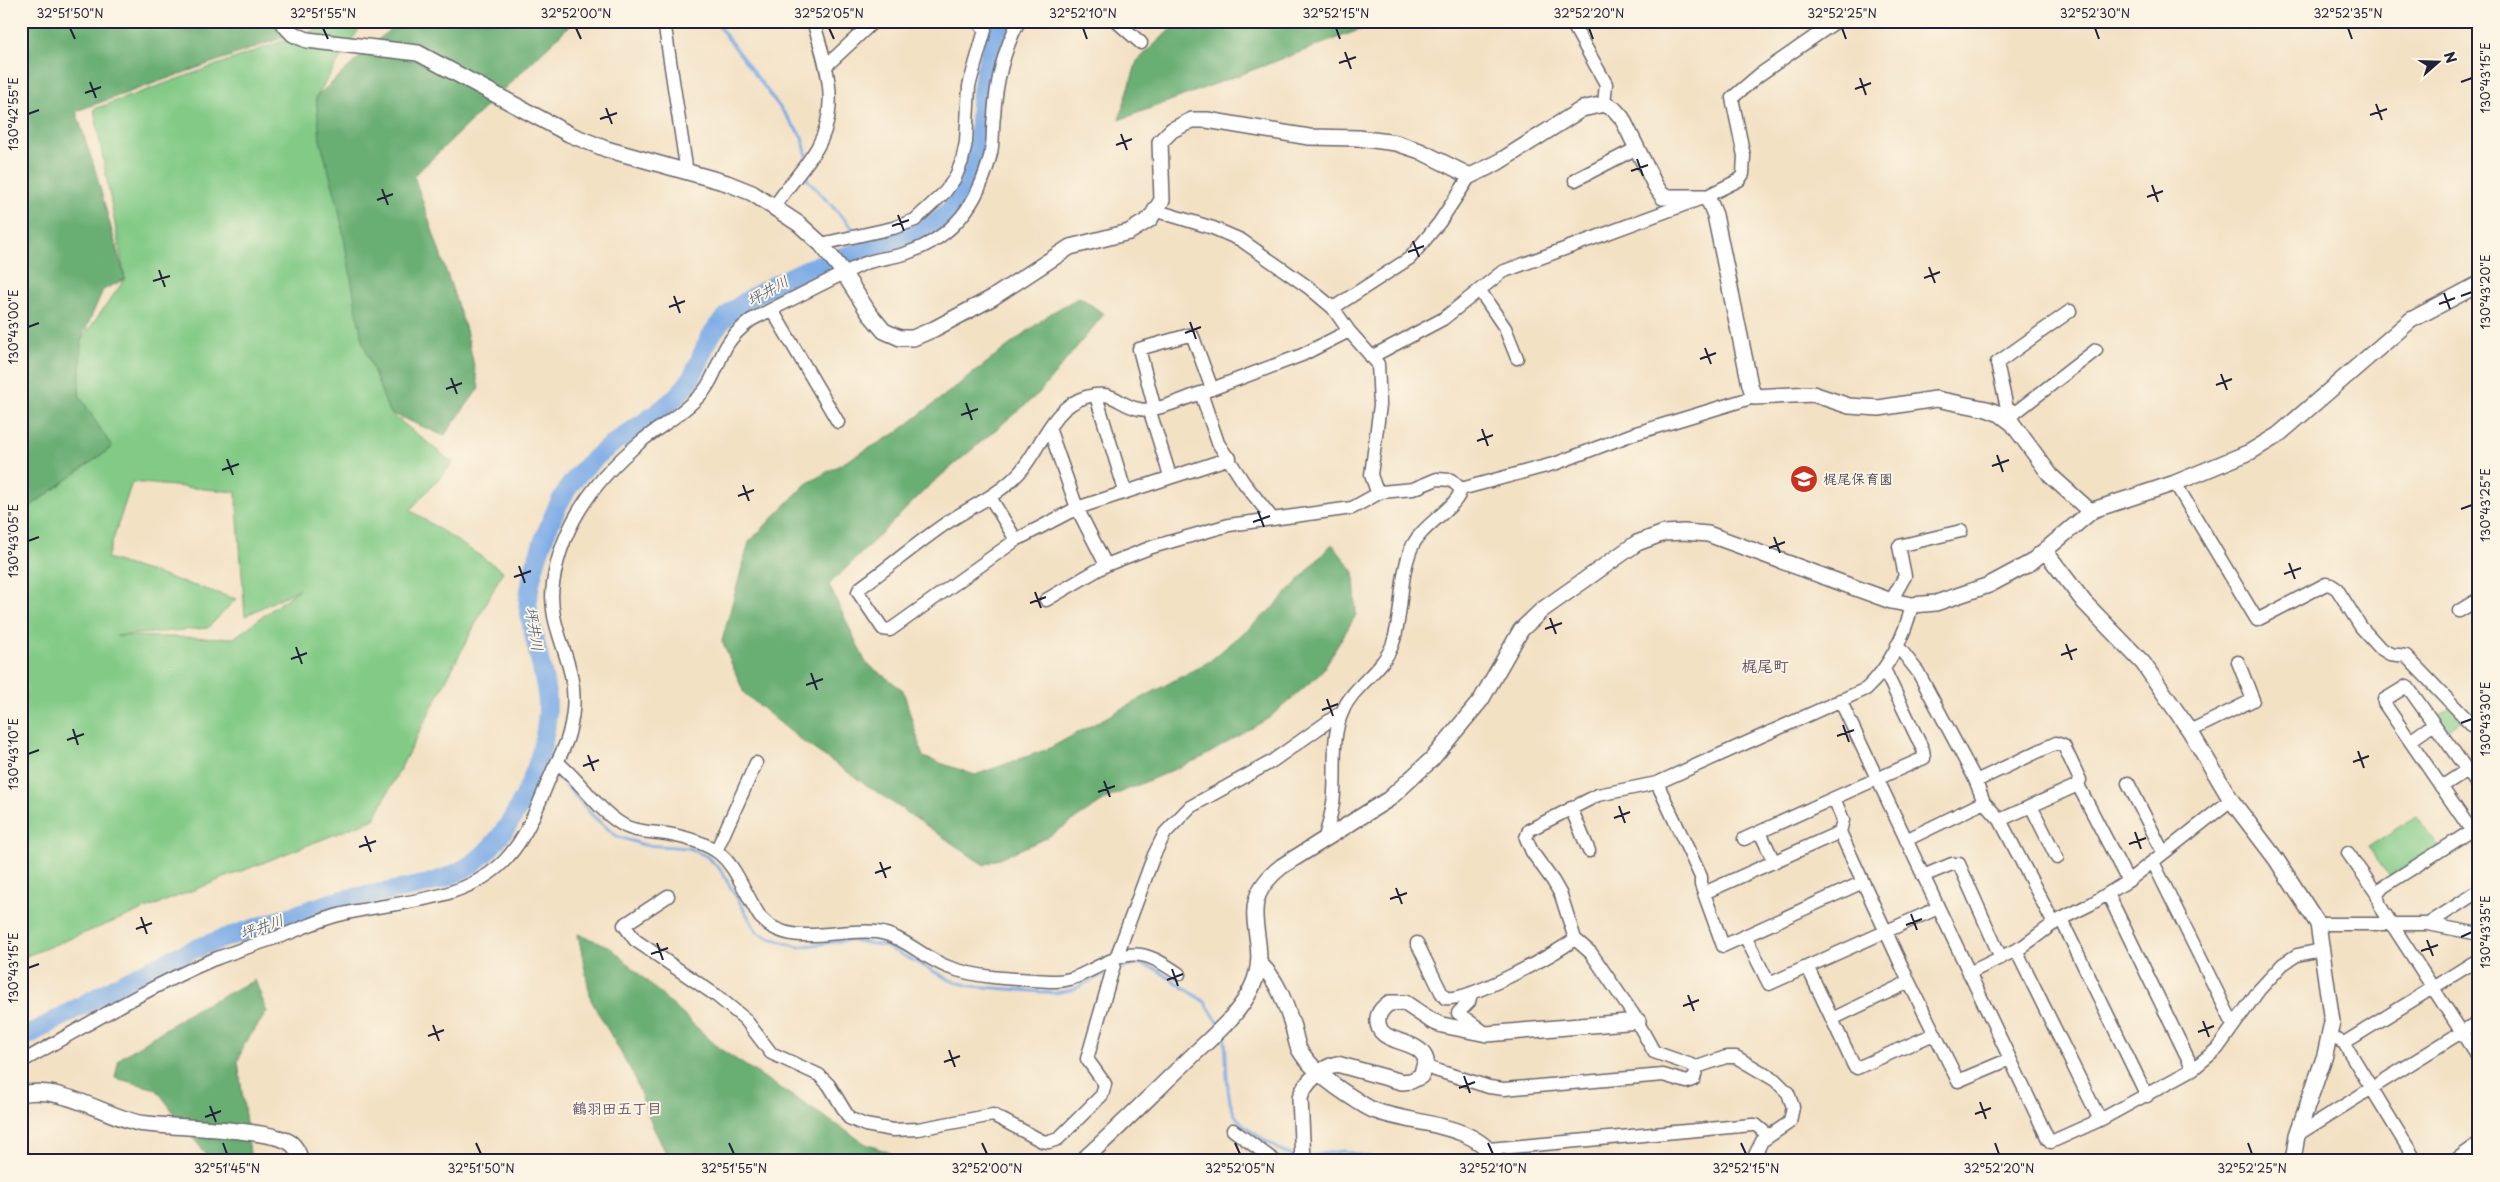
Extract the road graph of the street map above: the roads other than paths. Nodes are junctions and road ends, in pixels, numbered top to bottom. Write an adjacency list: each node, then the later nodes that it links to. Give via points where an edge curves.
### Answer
1 (282, 21): 14 (street, via 293,34 307,40 418,53 569,134 606,149)
2 (664, 21): 14 (street)
3 (813, 21): 11 (street)
4 (874, 21): 11 (street)
5 (1019, 21): 21 (street, via 1006,48 997,80 992,152 973,202 958,220 924,246)
6 (1116, 21): 10 (street)
7 (1571, 21): 12 (street, via 1606,84)
8 (1837, 21): 17 (street, via 1759,75 1732,98 1744,156 1743,174 1739,180)
9 (984, 24): 20 (street, via 969,86 962,161 945,192 915,220)
10 (1141, 43)
11 (827, 65): 18 (street, via 830,84 828,120 817,148)
12 (1604, 104): 13 (street, via 1622,118); 15 (street, via 1582,109 1497,163)
13 (1637, 148): 16 (street); 17 (street, via 1664,197)
14 (687, 173): 18 (street, via 727,183)
15 (1470, 176): 19 (street, via 1396,143 1309,137 1192,120 1172,130 1160,142 1162,200); 24 (street, via 1440,223 1410,258)
16 (1575, 180)
17 (1705, 197): 23 (street, via 1502,272); 33 (street, via 1715,215)
18 (774, 207): 20 (street)
19 (1157, 210): 21 (street, via 1129,232 1070,247 992,298 913,338 900,338 884,331); 24 (street, via 1241,240)
20 (823, 246): 21 (street)
21 (843, 271): 25 (street)
22 (2479, 284): 40 (street, via 2411,320 2266,444 2232,461)
23 (1480, 290): 29 (street, via 1443,319); 30 (street, via 1505,328)
24 (1333, 308): 27 (street)
25 (772, 310): 36 (street); 67 (street, via 738,330 726,346 706,388 691,405 643,440 602,478 570,526 553,584 555,627 570,673 573,695 569,735)
26 (2070, 311): 35 (street, via 1997,363)
27 (1349, 331): 29 (street); 31 (street, via 1302,355)
28 (2096, 350): 35 (street, via 2016,412)
29 (1371, 358): 43 (street, via 1378,364 1380,405 1371,475 1376,490)
30 (1517, 358)
31 (1206, 391): 34 (street); 34 (street, via 1193,337 1189,335 1141,347 1138,351 1153,402); 38 (street, via 1218,443)
32 (1096, 396): 34 (street, via 1117,398 1139,410); 37 (street, via 1065,409); 42 (street)
33 (1754, 397): 35 (street, via 1813,394 1849,406 1879,408 1944,400); 41 (street, via 1633,434 1515,476)
34 (1152, 409): 39 (street, via 1151,415)
35 (2003, 411): 46 (street, via 2051,476)
36 (838, 422)
37 (1049, 428): 44 (street, via 1021,471); 45 (street)
38 (1230, 458): 39 (street); 47 (street, via 1244,483)
39 (1170, 476): 42 (street)
40 (2175, 482): 46 (street); 64 (street, via 2256,620 2326,584 2332,585 2373,641 2390,654 2406,656)
41 (1461, 490): 43 (street, via 1446,478 1412,489); 61 (street, via 1459,498 1415,540 1405,566 1392,644)
42 (1125, 491): 45 (street)
43 (1380, 492): 47 (street, via 1352,508)
44 (990, 497): 49 (street); 49 (street, via 946,524 858,592 883,629 890,630)
45 (1077, 508): 49 (street); 51 (street)
46 (2091, 512): 50 (street)
47 (1272, 518): 51 (street, via 1185,537)
48 (1961, 531): 54 (street, via 1899,546 1905,576)
49 (1016, 540)
50 (2046, 551): 55 (street, via 2011,575 1989,585 1955,598); 63 (street, via 2084,602 2138,657)
51 (1106, 565): 53 (street)
52 (2479, 599): 56 (street)
53 (1046, 600)
54 (1891, 601): 55 (street); 87 (street, via 1708,534 1684,532 1651,537 1637,543 1542,610 1521,630 1481,700 1432,759 1389,799)
55 (1912, 605): 57 (street)
56 (2459, 611)
57 (1897, 645): 59 (street); 70 (street, via 1918,672)
58 (2238, 662): 63 (street, via 2253,700)
59 (1884, 669): 60 (street, via 1866,689); 69 (street, via 1924,756 1921,761)
60 (1840, 700): 69 (street); 71 (street)
61 (1343, 711): 87 (street, via 1336,727 1334,794); 117 (street, via 1271,762 1190,807 1176,819 1154,855)
62 (2434, 724): 65 (street); 65 (street, via 2406,686 2385,699 2384,703); 68 (street)
63 (2190, 731): 77 (street)
64 (2479, 732)
65 (2410, 741): 74 (street)
66 (756, 763): 88 (street)
67 (556, 765): 88 (street, via 570,772 602,811 625,827 685,837); 136 (street, via 528,829 498,867 475,883 454,892 338,916 212,960 156,987)
68 (2467, 770): 74 (street); 75 (street)
69 (1878, 779): 76 (street); 86 (street)
70 (1976, 781): 73 (street, via 2059,743 2064,746 2080,780); 78 (street)
71 (1657, 783): 80 (street, via 1607,792); 99 (street, via 1701,877)
72 (2128, 783): 90 (street)
73 (2078, 785): 79 (street); 96 (street)
74 (2442, 787): 82 (street)
75 (2479, 787)
76 (1834, 798): 83 (street); 84 (street, via 1843,820)
77 (2231, 800): 90 (street); 106 (street, via 2276,859)
78 (1984, 802): 81 (street); 86 (street)
79 (2031, 806): 81 (street); 92 (street)
80 (1571, 808): 89 (street); 111 (street, via 1529,830 1526,838 1561,895)
81 (2000, 820): 104 (street)
82 (2475, 828): 101 (street)
83 (1760, 832): 85 (street); 93 (street)
84 (1840, 832): 93 (street); 97 (street)
85 (1744, 839)
86 (1906, 840): 95 (street)
87 (1324, 841): 118 (street, via 1266,878 1256,896 1254,914)
88 (717, 849): 117 (street, via 737,873 760,917 793,935 855,930 878,932 900,940 949,968 1056,982 1081,976)
89 (1589, 851)
90 (2164, 852): 94 (street)
91 (2348, 852): 101 (street)
92 (2057, 858)
93 (1774, 862): 99 (street)
94 (2154, 862): 96 (street); 128 (street)
95 (1923, 876): 103 (street); 115 (street, via 1959,864)
96 (2128, 881): 100 (street)
97 (1863, 882): 108 (street); 110 (street)
98 (2479, 891): 107 (street)
99 (1704, 893): 110 (street, via 1723,946)
100 (2108, 894): 104 (street); 139 (street)
101 (2377, 894): 105 (street, via 2378,902)
102 (668, 896): 117 (street, via 624,925 635,940 717,996 738,1014 771,1053 820,1075 850,1118 865,1125 893,1130 918,1129 993,1115 1042,1141 1058,1139 1102,1095 1105,1084 1087,1060)
103 (1938, 908): 108 (street); 120 (street)
104 (2057, 921): 113 (street); 143 (street)
105 (2392, 923): 106 (street); 107 (street); 123 (street)
106 (2318, 924): 114 (street)
107 (2428, 924): 109 (street)
108 (1886, 932): 119 (street); 122 (street)
109 (2479, 934)
110 (1745, 936): 119 (street, via 1768,984)
111 (1576, 938): 124 (street, via 1544,958); 126 (street, via 1592,954)
112 (1416, 943): 124 (street, via 1445,998)
113 (2016, 950): 115 (street); 144 (street)
114 (2321, 950): 128 (street, via 2297,955 2283,964); 132 (street, via 2331,1015)
115 (2001, 958): 120 (street)
116 (2479, 959): 123 (street)
117 (1115, 961): 121 (street, via 1143,954 1158,959)
118 (1259, 963): 140 (street, via 1270,973 1280,991 1299,1048); 152 (street, via 1252,988 1235,1012)
119 (1808, 968): 125 (street)
120 (1969, 973): 134 (street)
121 (1179, 974)
122 (1909, 982): 125 (street); 131 (street)
123 (2433, 986): 129 (street); 133 (street)
124 (1471, 993): 130 (street, via 1469,1002 1458,1013)
125 (1832, 1019): 131 (street, via 1857,1068)
126 (1638, 1021): 130 (street); 137 (street, via 1654,1052)
127 (2479, 1021): 129 (street)
128 (2233, 1024): 139 (street, via 2217,1048)
129 (2462, 1032): 135 (street); 141 (street)
130 (1487, 1034): 138 (street, via 1442,1025 1405,1003 1390,1003 1379,1013 1381,1032 1422,1051)
131 (1934, 1034): 134 (street, via 1958,1081)
132 (2329, 1036): 133 (street); 146 (street)
133 (2344, 1043): 141 (street)
134 (2010, 1059): 144 (street, via 2049,1141 2056,1141)
135 (2479, 1059)
136 (21, 1062)
137 (1697, 1066): 138 (street, via 1694,1079 1687,1082 1663,1075 1504,1089); 147 (street, via 1736,1057 1780,1084 1791,1098 1794,1113 1790,1122)
138 (1426, 1067): 140 (street, via 1421,1076 1402,1082 1337,1064)
139 (2193, 1069): 143 (street)
140 (1318, 1073): 149 (street, via 1375,1111 1443,1127 1477,1140); 150 (street, via 1300,1098)
141 (2372, 1089): 146 (street); 156 (street)
142 (21, 1094): 151 (street, via 51,1093 139,1123 271,1134 292,1144)
143 (2147, 1096): 144 (street)
144 (2100, 1120)
145 (1233, 1130): 153 (street)
146 (2296, 1135): 155 (street)
147 (1769, 1136): 149 (street, via 1752,1125); 154 (street, via 1762,1141)
148 (2479, 1143): 157 (street)
149 (1492, 1155)
150 (1302, 1156)
151 (301, 1161)
152 (1082, 1161)
153 (1275, 1161)
154 (1752, 1161)
155 (2293, 1161)
156 (2416, 1161)
157 (2454, 1161)

